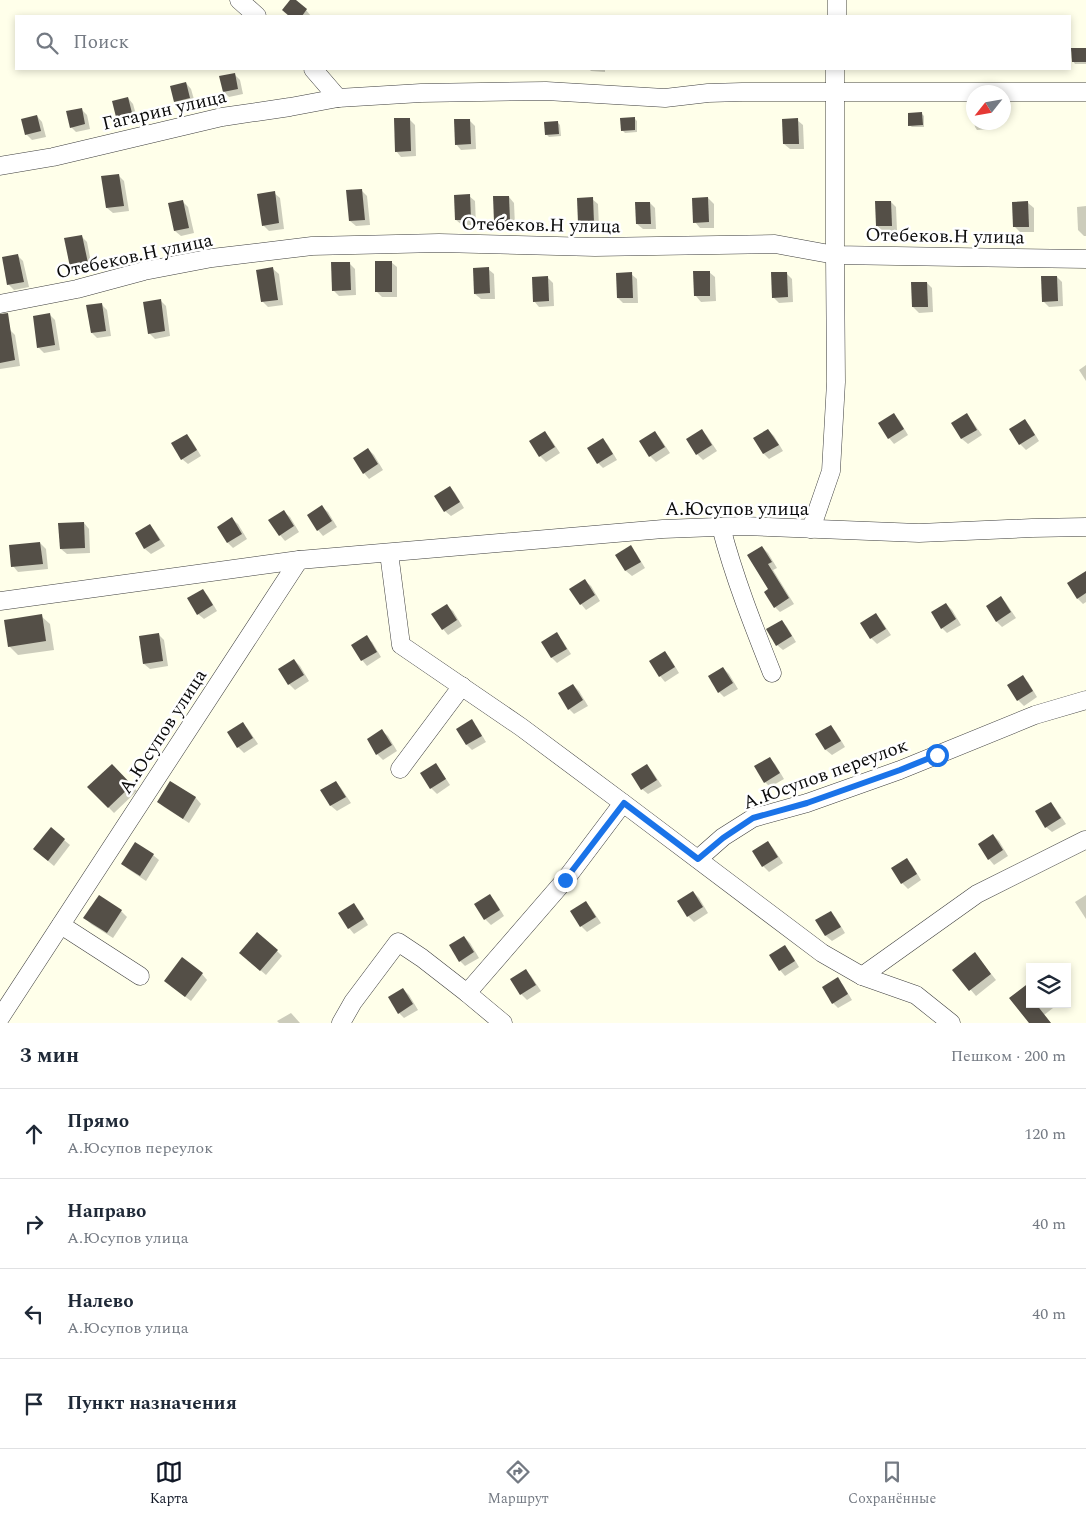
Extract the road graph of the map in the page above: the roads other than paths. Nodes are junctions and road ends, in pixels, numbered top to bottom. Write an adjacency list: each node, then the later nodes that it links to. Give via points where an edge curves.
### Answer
1 (239, 0): 3 (street)
2 (838, 0): 4 (street)
3 (256, 15)
4 (837, 15)
5 (314, 70): 9 (street)
6 (835, 70): 7 (street)
7 (834, 92): 8 (street, Гагарин улица); 9 (street, Гагарин улица, via 708,93 666,98 546,91 430,92); 11 (street)
8 (1086, 92)
9 (338, 98): 10 (street, Гагарин улица, via 222,117 54,157)
10 (0, 166)
11 (835, 254): 12 (street, Отебеков.Н улица); 13 (street, Отебеков.Н улица, via 775,244 312,246 212,258); 16 (street, via 836,382 831,472)
12 (1086, 259)
13 (0, 304)
14 (721, 526): 16 (street, А.Юсупов улица); 17 (street, А.Юсупов улица); 20 (street, via 746,608)
15 (1086, 527): 16 (street, А.Юсупов улица, via 919,533)
16 (811, 529)
17 (389, 553): 18 (street, А.Юсупов улица); 21 (street, via 401,645)
18 (298, 560): 19 (street, А.Юсупов улица); 27 (street, А.Юсупов улица)
19 (0, 601)
20 (772, 673)
21 (462, 686): 23 (street); 24 (street)
22 (1086, 700): 26 (street, А.Юсупов переулок, via 1035,715 900,770 807,803 753,818)
23 (400, 769)
24 (624, 803): 26 (street); 30 (street, via 565,880)
25 (1085, 840): 29 (street, via 978,894)
26 (698, 859): 29 (street, via 822,952)
27 (60, 925): 28 (street); 31 (street, А.Юсупов улица)
28 (140, 976)
29 (862, 976): 34 (street, via 916,995)
30 (467, 993): 32 (street, via 398,942); 33 (street)
31 (0, 1018)
32 (341, 1023)
33 (503, 1023)
34 (950, 1023)

